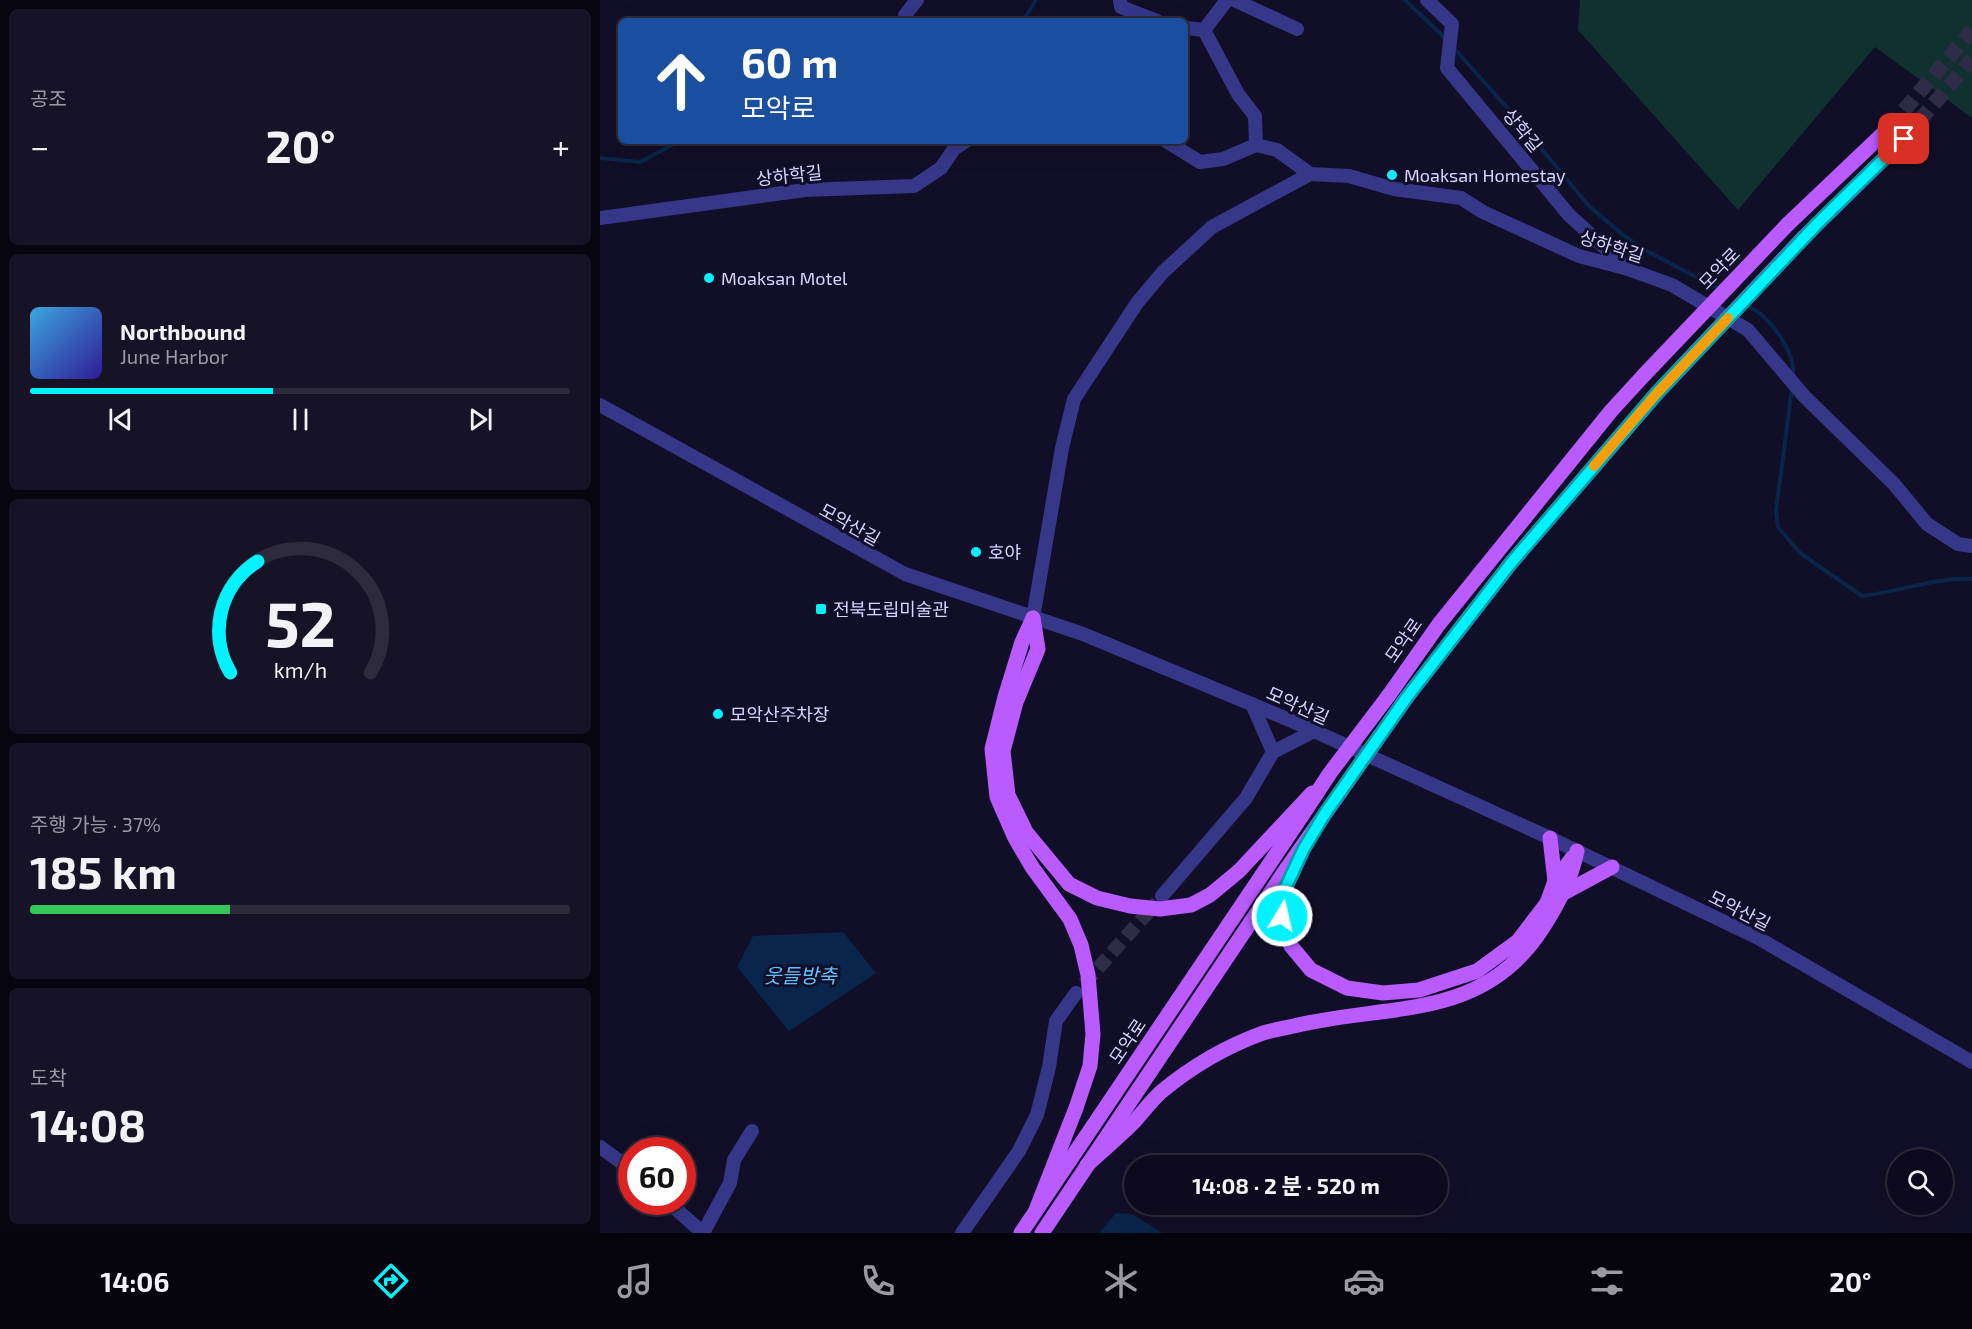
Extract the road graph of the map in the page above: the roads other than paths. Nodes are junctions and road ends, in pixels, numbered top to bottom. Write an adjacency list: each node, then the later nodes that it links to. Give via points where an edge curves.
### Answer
1 (917, 0): 6 (street)
2 (1120, 0): 7 (street, via 1121,7)
3 (1227, 0): 10 (street)
4 (1234, 0): 9 (street)
5 (1427, 0): 18 (street, 상학길, via 1452,24 1447,68 1569,215)
6 (906, 18)
7 (1149, 18)
8 (1188, 28): 10 (street)
9 (1297, 28)
10 (1204, 30): 15 (street, via 1238,94 1255,116)
11 (1889, 128): 25 (main road, 모악로, bridge, via 1788,224 1611,411 1439,624)
12 (1904, 139): 26 (main road, 모악로, bridge, via 1804,237 1657,393 1511,563 1407,697)
13 (962, 144): 17 (street, 상하학길, via 941,168 914,186 805,190)
14 (1172, 144): 15 (street, via 1200,162 1224,159)
15 (1256, 145): 16 (street, via 1277,150)
16 (1310, 174): 18 (street, 상하학길, via 1349,176 1394,189 1461,198 1579,256); 21 (street, via 1212,227 1163,272 1137,303 1074,399)
17 (600, 218)
18 (1629, 269): 20 (street, 상하학길, via 1672,285 1748,330 1804,396 1894,484 1927,524 1958,544)
19 (600, 405): 21 (street, 모악산길, via 905,574)
20 (1972, 546)
21 (1034, 618): 22 (street, 모악산길, via 1083,634); 25 (main road, via 1038,649 1016,702 1003,751 1008,795 1026,832 1069,884 1097,898 1130,906 1160,909 1191,905 1239,871); 38 (main road, via 1022,642 992,749 997,797 1015,838 1070,919 1081,945 1093,1034 1089,1066 1076,1108)
22 (1252, 704): 23 (street, 모악산길); 24 (street)
23 (1314, 731): 24 (street); 27 (street, 모악산길)
24 (1273, 752): 31 (street, via 1246,798)
25 (1330, 773): 38 (main road, 모악로, bridge)
26 (1324, 815): 30 (main road, via 1284,891 1282,916 1291,946 1311,970 1347,987 1383,993 1419,990 1477,971 1518,941); 37 (main road, 모악로, bridge)
27 (1550, 838): 28 (street, 모악산길); 30 (main road)
28 (1577, 851): 29 (street, 모악산길); 30 (main road, via 1572,872)
29 (1612, 867): 30 (main road); 33 (street, 모악산길, via 1758,938)
30 (1559, 888): 37 (main road, via 1534,941 1499,976 1467,994 1421,1007 1324,1018 1264,1033 1220,1053 1160,1093)
31 (1162, 896)
32 (1076, 993): 41 (street, via 1056,1021 1037,1114 1019,1151)
33 (1972, 1062)
34 (752, 1131): 40 (street, via 734,1160 730,1184)
35 (600, 1147): 36 (street)
36 (618, 1160)
37 (1087, 1165): 43 (main road, 모악로)
38 (1036, 1210): 42 (main road, 모악로)
39 (683, 1215): 40 (street)
40 (703, 1233)
41 (962, 1233)
42 (1021, 1233)
43 (1042, 1233)

